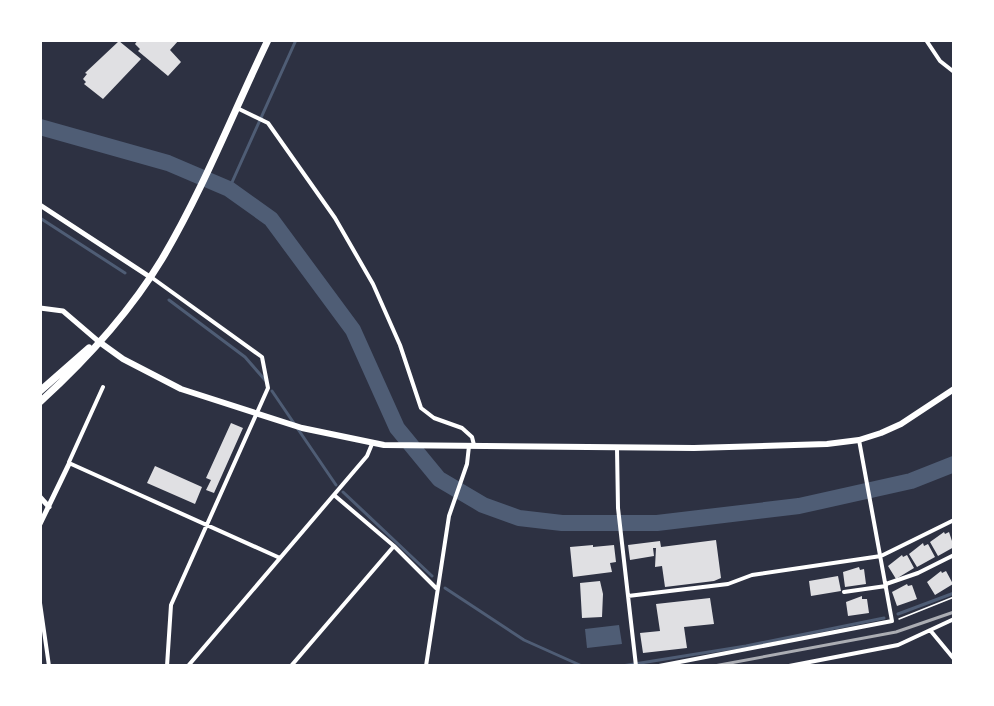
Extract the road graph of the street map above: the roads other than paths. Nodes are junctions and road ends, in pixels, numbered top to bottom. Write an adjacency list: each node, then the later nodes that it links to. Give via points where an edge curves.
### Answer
1 (268, 40): 4 (highway)
2 (926, 40): 3 (street, via 940,62)
3 (954, 72)
4 (235, 107): 6 (highway, via 194,196); 16 (street, via 265,121 324,201 373,284 400,345 421,408 434,418 462,428 472,437)
5 (40, 205): 6 (street)
6 (150, 277): 8 (highway); 13 (street, via 262,357 268,388)
7 (40, 308): 8 (street, via 63,311)
8 (98, 341): 11 (highway); 12 (highway, via 74,371); 13 (main road, via 123,359 181,389)
9 (103, 387): 18 (street)
10 (954, 389): 14 (main road, via 901,424)
11 (40, 391)
12 (40, 402)
13 (256, 414): 15 (main road); 24 (street)
14 (859, 440): 17 (main road); 27 (street)
15 (372, 444): 16 (main road); 19 (street, via 368,456)
16 (472, 446): 17 (main road); 30 (street, via 451,508)
17 (617, 448): 32 (street, via 618,508)
18 (69, 463): 21 (street); 24 (street)
19 (334, 495): 25 (street); 28 (street)
20 (40, 497): 21 (street)
21 (49, 507): 23 (street)
22 (954, 520): 27 (street)
23 (40, 524)
24 (207, 526): 28 (street); 38 (street, via 171,606)
25 (394, 546): 30 (street); 40 (street)
26 (954, 555): 29 (street)
27 (881, 556): 29 (street); 32 (street, via 753,575 728,584)
28 (280, 558): 39 (street)
29 (886, 585): 31 (street); 43 (street, via 892,621)
30 (437, 589): 41 (street)
31 (844, 592)
32 (628, 596): 42 (street)
33 (40, 603): 37 (street)
34 (954, 619): 35 (street)
35 (930, 630): 36 (street); 44 (street, via 898,645)
36 (954, 659)
37 (49, 666)
38 (167, 666)
39 (188, 666)
40 (291, 666)
41 (426, 666)
42 (636, 666)
43 (658, 666)
44 (789, 666)

